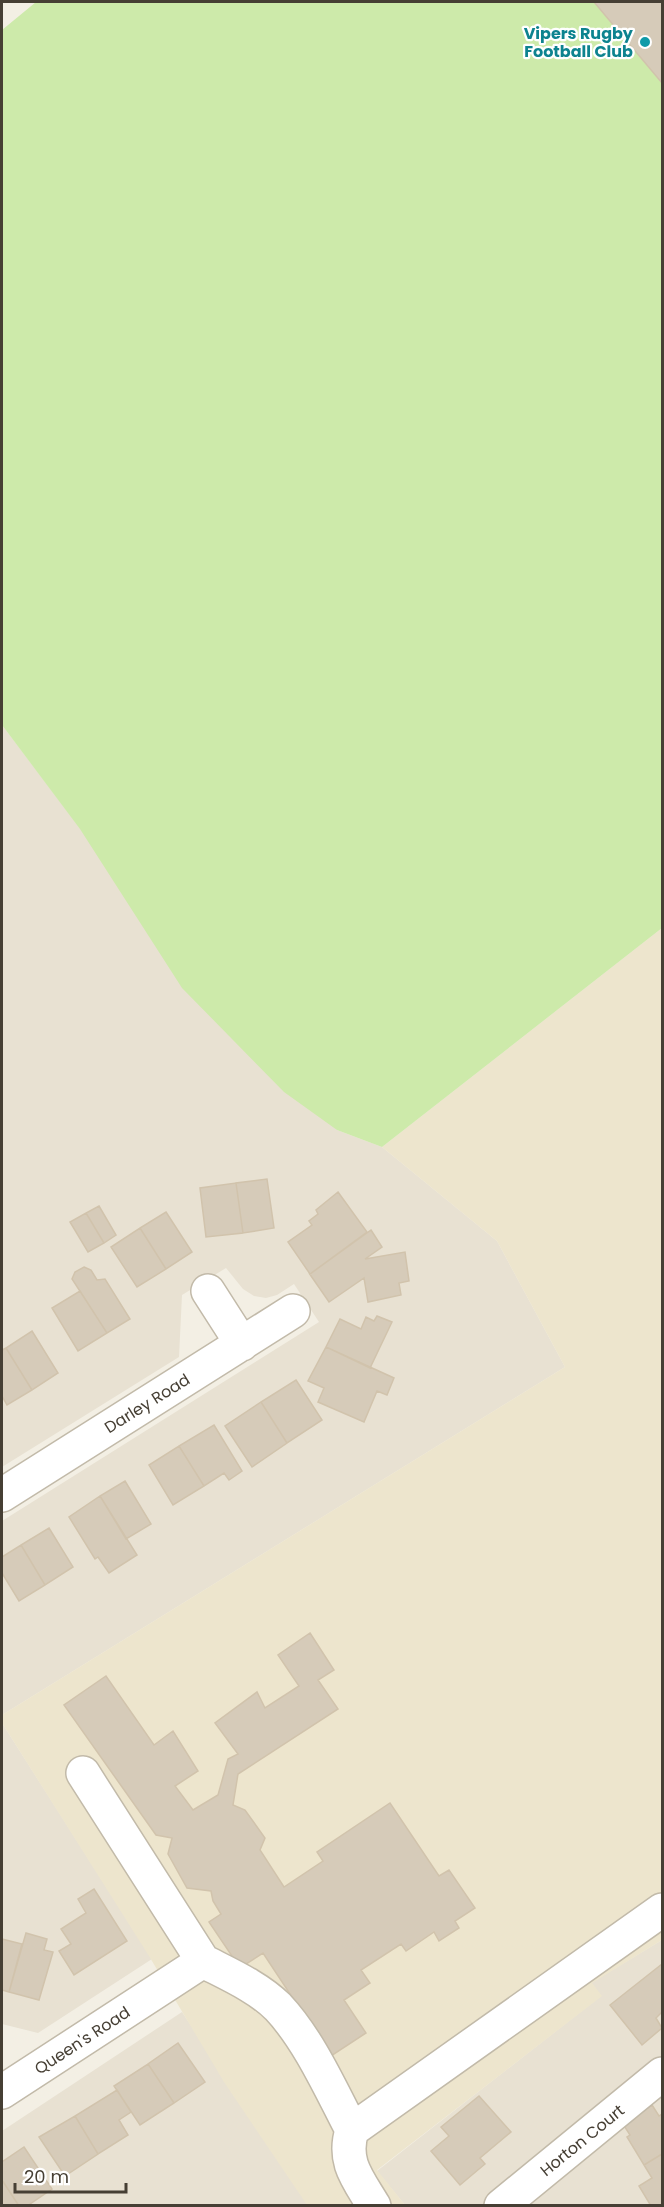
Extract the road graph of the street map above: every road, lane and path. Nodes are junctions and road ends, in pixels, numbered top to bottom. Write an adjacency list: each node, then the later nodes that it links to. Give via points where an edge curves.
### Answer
1 (208, 1291): 3 (street)
2 (293, 1311): 3 (street, Darley Road)
3 (242, 1344): 4 (street, Darley Road)
4 (2, 1495)
5 (83, 1773): 7 (street)
6 (663, 1910): 10 (street)
7 (203, 1961): 9 (street, Queen's Road); 10 (street, via 277,2006 306,2046)
8 (663, 2074): 12 (street, Horton Court)
9 (2, 2092)
10 (352, 2130): 11 (street, via 348,2145 351,2168)
11 (374, 2205)
12 (501, 2205)

